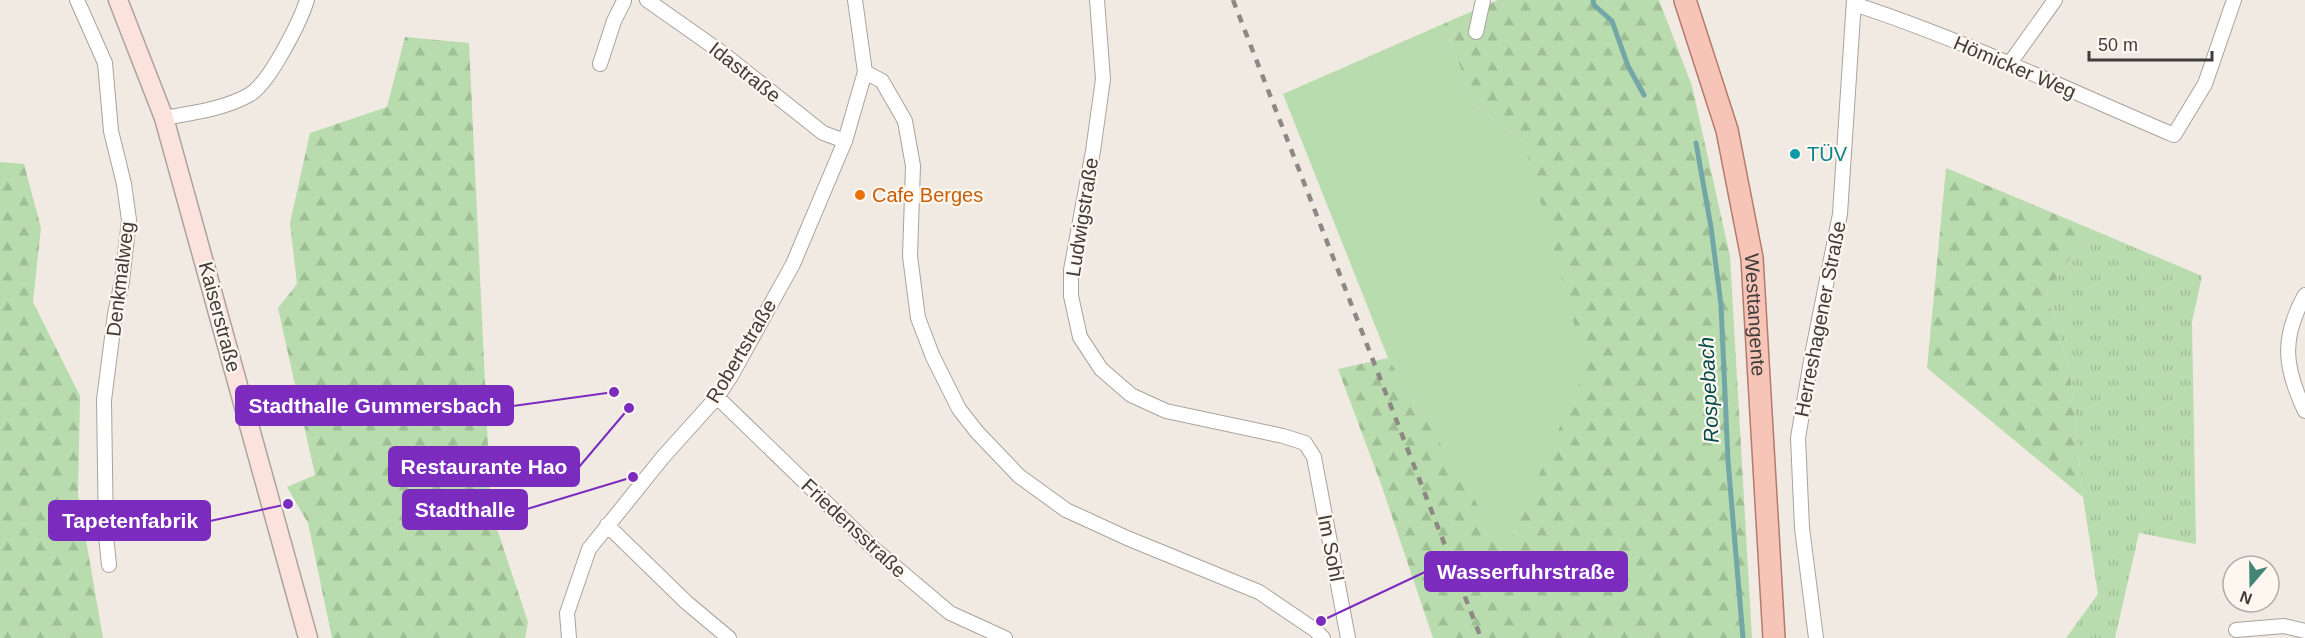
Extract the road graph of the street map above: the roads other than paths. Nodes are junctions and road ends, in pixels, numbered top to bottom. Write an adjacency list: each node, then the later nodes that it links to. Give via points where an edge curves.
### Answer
1 (78, 0): 24 (street, Denkmalweg, via 105,63 111,131 129,220 104,400)
2 (118, 0): 17 (street, Kaiserstraße)
3 (307, 0): 17 (street, via 279,60 251,94 213,109)
4 (624, 0): 15 (street)
5 (646, 0): 18 (street, Idastraße, via 721,52 823,133)
6 (855, 0): 16 (street)
7 (1097, 0): 22 (street, Ludwigstraße, via 1103,79 1071,270 1071,296 1080,337 1101,369 1131,395 1166,411 1305,443)
8 (1483, 0): 13 (street)
9 (1685, 0): 33 (main road, Westtangente, via 1727,130 1752,258)
10 (2055, 0): 14 (street)
11 (2234, 0): 14 (street, Hömicker Weg, via 2205,84 2174,135)
12 (1854, 2): 14 (street, Hömicker Weg); 34 (street, Herreshagener Straße, via 1840,214 1798,438 1802,528)
13 (1476, 32)
14 (2010, 63)
15 (600, 64)
16 (865, 72): 18 (street, Robertstraße); 31 (street, via 882,81 905,121 913,166 910,256 918,318 959,409 977,432 1019,476 1066,510 1259,592)
17 (164, 118): 27 (street, Kaiserstraße)
18 (845, 141): 20 (street, Robertstraße, via 793,264)
19 (2305, 295): 21 (street, via 2293,317 2287,351 2294,388)
20 (717, 397): 23 (street, Robertstraße); 30 (street, Friedensstraße, via 872,547 950,613)
21 (2305, 411)
22 (1314, 457): 32 (street, Im Sohl)
23 (607, 525): 28 (street, Robertstraße, via 589,549 567,613); 29 (street)
24 (109, 566)
25 (2236, 630): 26 (street, via 2284,626)
26 (2305, 631)
27 (308, 638)
28 (569, 638)
29 (729, 638)
30 (1005, 638)
31 (1323, 638)
32 (1348, 638)
33 (1774, 638)
34 (1816, 638)

